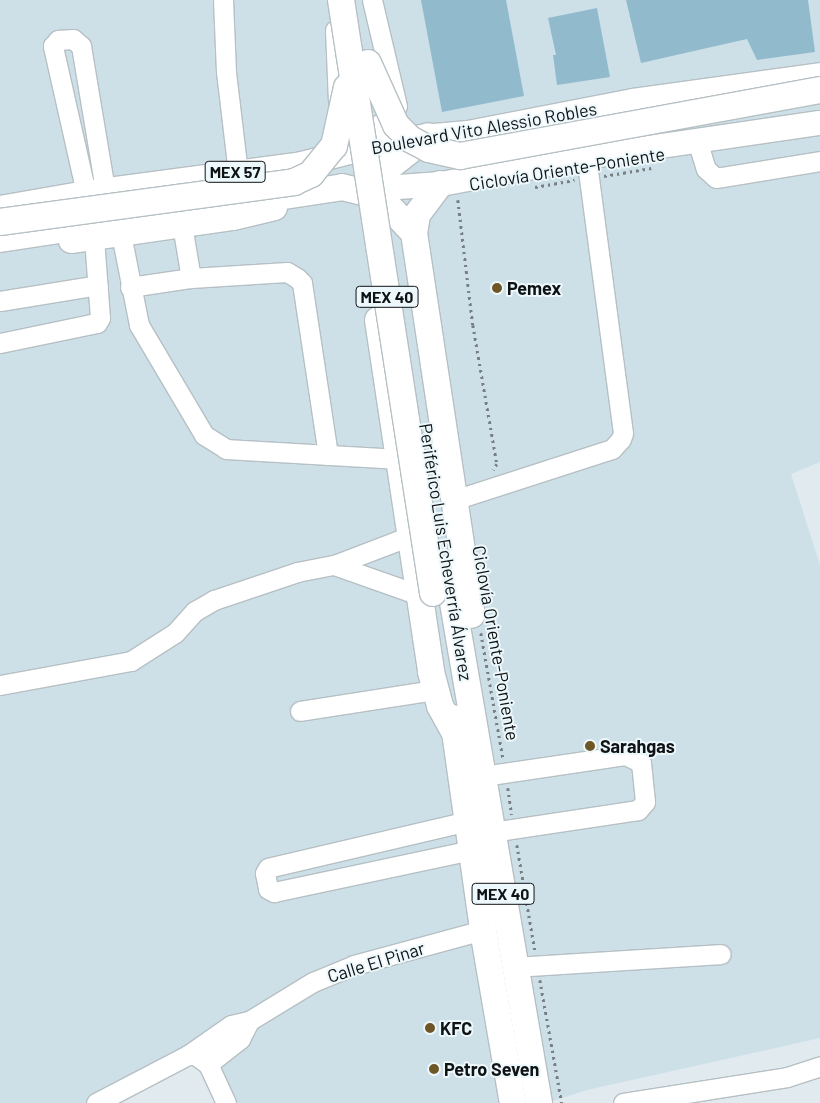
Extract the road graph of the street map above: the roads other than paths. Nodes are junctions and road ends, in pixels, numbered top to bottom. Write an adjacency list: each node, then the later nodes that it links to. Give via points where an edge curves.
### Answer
1 (223, 0): 19 (street, via 226,72)
2 (331, 0): 10 (street)
3 (341, 0): 6 (highway, Periférico Luis Echeverría Álvarez / MEX 40, bridge)
4 (358, 0): 6 (highway, Periférico Luis Echeverría Álvarez / MEX 40)
5 (372, 0): 9 (street)
6 (360, 64): 8 (highway, bridge, via 396,124 410,139 429,149 460,156); 25 (highway, bridge, via 334,146 327,158 304,178 294,182); 45 (highway, Periférico Luis Echeverría Álvarez / MEX 40, bridge)
7 (820, 76): 12 (main road, Boulevard Vito Alessio Robles, via 633,101)
8 (820, 90)
9 (396, 103): 10 (street, via 385,121 376,126 354,128); 13 (main road, via 415,125); 14 (street)
10 (339, 116): 17 (street, via 324,149)
11 (820, 123): 15 (main road)
12 (468, 133): 13 (main road, Boulevard Vito Alessio Robles / MEX 57); 20 (main road, via 464,148 466,159)
13 (436, 136): 14 (main road, Boulevard Vito Alessio Robles / MEX 57); 22 (highway)
14 (400, 139): 17 (main road, Boulevard Vito Alessio Robles / MEX 57); 22 (main road)
15 (697, 140): 16 (street, via 706,169 716,178); 18 (main road)
16 (820, 161)
17 (302, 164): 19 (main road, Boulevard Vito Alessio Robles / MEX 57)
18 (588, 167): 20 (main road); 42 (street, via 623,433 621,439 612,449)
19 (238, 172): 23 (main road, Boulevard Vito Alessio Robles / MEX 57)
20 (477, 177): 21 (main road, MEX 57)
21 (440, 184): 22 (main road, MEX 57); 27 (highway, via 417,215)
22 (361, 189): 26 (main road, MEX 57, via 234,218); 27 (highway, via 392,206); 30 (highway, via 325,188); 31 (highway)
23 (95, 191): 23 (street, via 81,46 72,39 58,40 53,46); 24 (main road, Boulevard Vito Alessio Robles / MEX 57)
24 (0, 208)
25 (0, 222)
26 (182, 225): 28 (main road, MEX 57); 33 (street)
27 (414, 233): 31 (highway, via 392,228 381,232); 42 (highway)
28 (121, 234): 29 (main road, MEX 57); 35 (street)
29 (94, 238): 32 (main road, MEX 57); 34 (street)
30 (0, 239)
31 (367, 250): 41 (highway)
32 (0, 252)
33 (191, 278): 35 (street); 40 (street, via 287,272 302,283)
34 (98, 285): 37 (street); 39 (street, via 100,318 97,323)
35 (130, 287): 40 (street, via 145,338 204,436 226,449)
36 (0, 289): 37 (street, via 57,282)
37 (64, 290): 38 (street)
38 (0, 301)
39 (0, 343)
40 (328, 455): 41 (street)
41 (398, 459): 43 (highway)
42 (454, 500): 47 (highway, via 475,646)
43 (410, 536): 44 (street); 45 (highway)
44 (334, 565): 45 (street); 46 (street, via 297,572 214,600 195,611 174,633 131,661)
45 (435, 593): 47 (highway, Periférico Luis Echeverría Álvarez / MEX 40); 48 (highway); 50 (highway, Periférico Luis Echeverría Álvarez / MEX 40)
46 (0, 685)
47 (468, 685): 51 (highway, Periférico Luis Echeverría Álvarez / MEX 40)
48 (434, 690): 49 (street); 50 (highway)
49 (300, 711)
50 (456, 735): 52 (highway, Periférico Luis Echeverría Álvarez / MEX 40)
51 (494, 774): 53 (highway, Periférico Luis Echeverría Álvarez / MEX 40); 53 (street, via 626,755 641,763 645,802 638,810)
52 (468, 821): 54 (highway, Periférico Luis Echeverría Álvarez / MEX 40); 54 (street, via 268,868 265,873 268,889 274,892)
53 (504, 831): 57 (highway, Periférico Luis Echeverría Álvarez / MEX 40)
54 (472, 850): 55 (highway, Periférico Luis Echeverría Álvarez / MEX 40)
55 (483, 930): 58 (street, Calle El Pinar, via 354,965 312,982); 65 (highway, Periférico Luis Echeverría Álvarez / MEX 40)
56 (721, 954): 57 (street)
57 (527, 966): 66 (highway, Periférico Luis Echeverría Álvarez / MEX 40)
58 (249, 1021): 59 (street, Calle El Pinar, via 231,1025); 60 (street, Calle El Pinar, via 240,1039)
59 (188, 1055): 60 (street, via 201,1057); 62 (street, Calle El Pinar)
60 (208, 1064): 64 (street)
61 (820, 1066): 67 (street, via 787,1077)
62 (115, 1098): 63 (street, Calle El Pinar)
63 (96, 1103)
64 (226, 1103)
65 (513, 1103)
66 (539, 1103)
67 (623, 1103)

